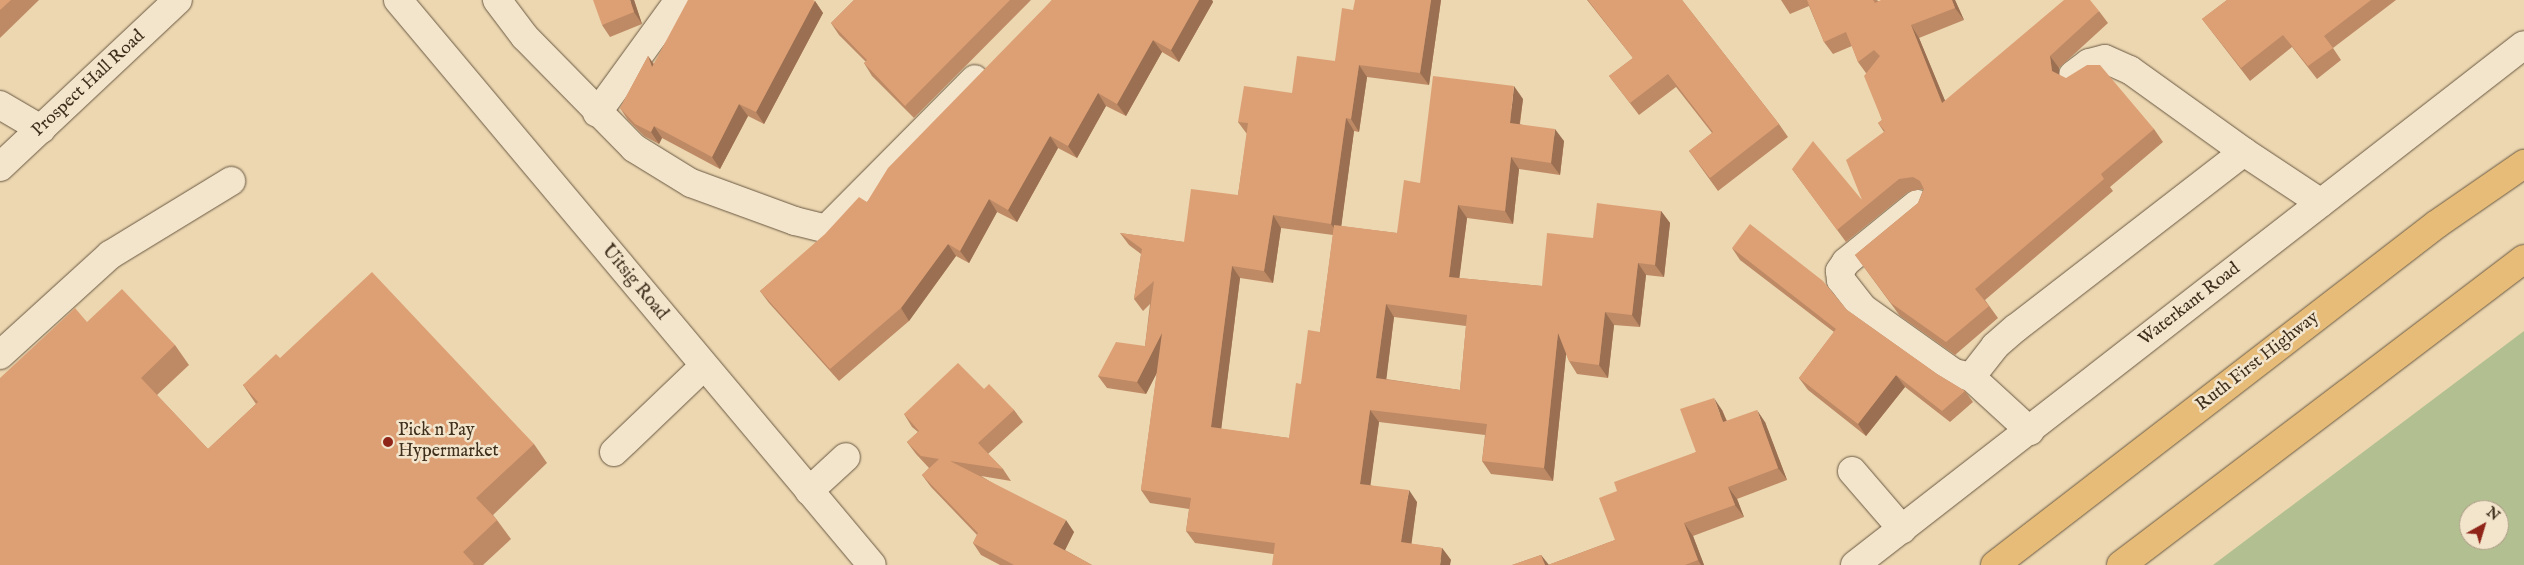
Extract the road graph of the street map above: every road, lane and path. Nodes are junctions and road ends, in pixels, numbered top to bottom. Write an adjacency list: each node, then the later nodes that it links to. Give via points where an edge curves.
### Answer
1 (178, 0): 10 (street, Prospect Hall Road)
2 (398, 0): 19 (street, Uitsig Road)
3 (497, 0): 9 (street, via 525,37)
4 (679, 0): 9 (street)
5 (2524, 45): 15 (street, Waterkant Road)
6 (991, 62): 9 (street, via 826,229 691,183 634,148)
7 (2073, 75): 11 (street, via 2089,63 2106,59 2130,70)
8 (0, 105): 10 (street)
9 (597, 113)
10 (40, 129): 13 (street, Prospect Hall Road)
11 (2244, 152): 15 (street); 20 (street, via 2016,328 1995,346)
12 (2524, 164): 29 (highway, Ruth First Highway, via 2437,224)
13 (0, 167)
14 (231, 181): 18 (street, via 110,255)
15 (2321, 203): 21 (street, Waterkant Road)
16 (1917, 204): 20 (street, via 1846,262 1840,271 1841,280 1864,309 1954,373)
17 (2524, 259): 30 (highway)
18 (0, 356)
19 (703, 367): 22 (street); 25 (street, Uitsig Road)
20 (1972, 377): 21 (street)
21 (2030, 431): 26 (street, Waterkant Road)
22 (614, 452)
23 (846, 458): 25 (street)
24 (1852, 471): 26 (street)
25 (809, 491): 27 (street, Uitsig Road)
26 (1902, 529): 28 (street, Waterkant Road)
27 (872, 565)
28 (1855, 565)
29 (1995, 565)
30 (2121, 565)

